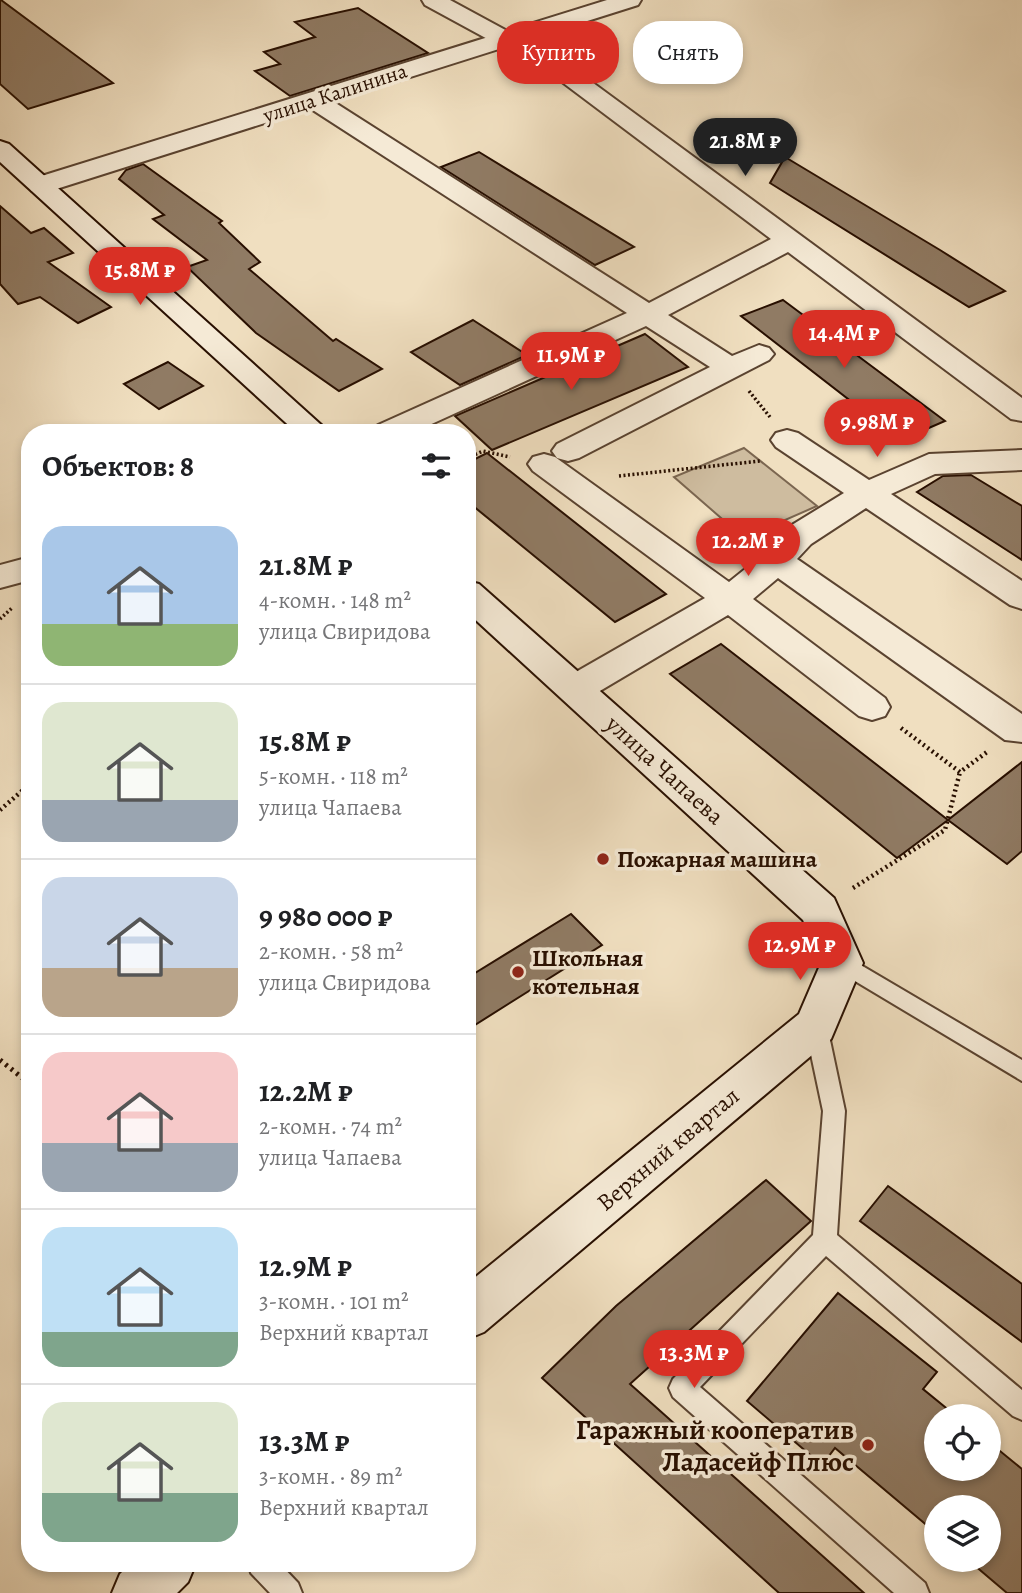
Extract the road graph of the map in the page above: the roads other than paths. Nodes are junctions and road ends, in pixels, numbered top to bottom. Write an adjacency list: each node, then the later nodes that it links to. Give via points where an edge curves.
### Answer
1 (433, 0): 4 (street)
2 (630, 0): 3 (street, улица Калинина)
3 (562, 21)
4 (497, 36)
5 (497, 41): 7 (street, улица Калинина)
6 (580, 84): 10 (street)
7 (314, 100): 9 (street, улица Калинина); 11 (street)
8 (0, 149): 9 (street)
9 (41, 185): 15 (street)
10 (790, 240): 11 (street); 14 (street)
11 (647, 315): 13 (street); 16 (street)
12 (759, 354): 13 (street)
13 (731, 369): 24 (street, via 556,458)
14 (1022, 412)
15 (305, 424)
16 (413, 424)
17 (788, 440): 19 (street)
18 (1022, 460): 19 (street, via 929,464)
19 (867, 493): 20 (street, via 799,536); 23 (street)
20 (777, 561): 24 (street); 28 (street)
21 (21, 571): 22 (street)
22 (0, 577)
23 (1022, 597)
24 (730, 599): 26 (street); 27 (street)
25 (476, 600): 26 (street, улица Чапаева)
26 (575, 689): 29 (street, улица Чапаева, via 820,910)
27 (872, 707)
28 (1020, 728)
29 (842, 963): 30 (street, Верхний квартал); 31 (lane)
30 (816, 1026): 32 (lane, via 834,1111); 33 (street, Верхний квартал)
31 (1022, 1071)
32 (825, 1240): 34 (lane); 39 (lane, via 682,1388)
33 (476, 1308)
34 (1022, 1407)
35 (160, 1572): 37 (street)
36 (269, 1572): 38 (lane)
37 (139, 1593)
38 (288, 1593)
39 (915, 1593)

